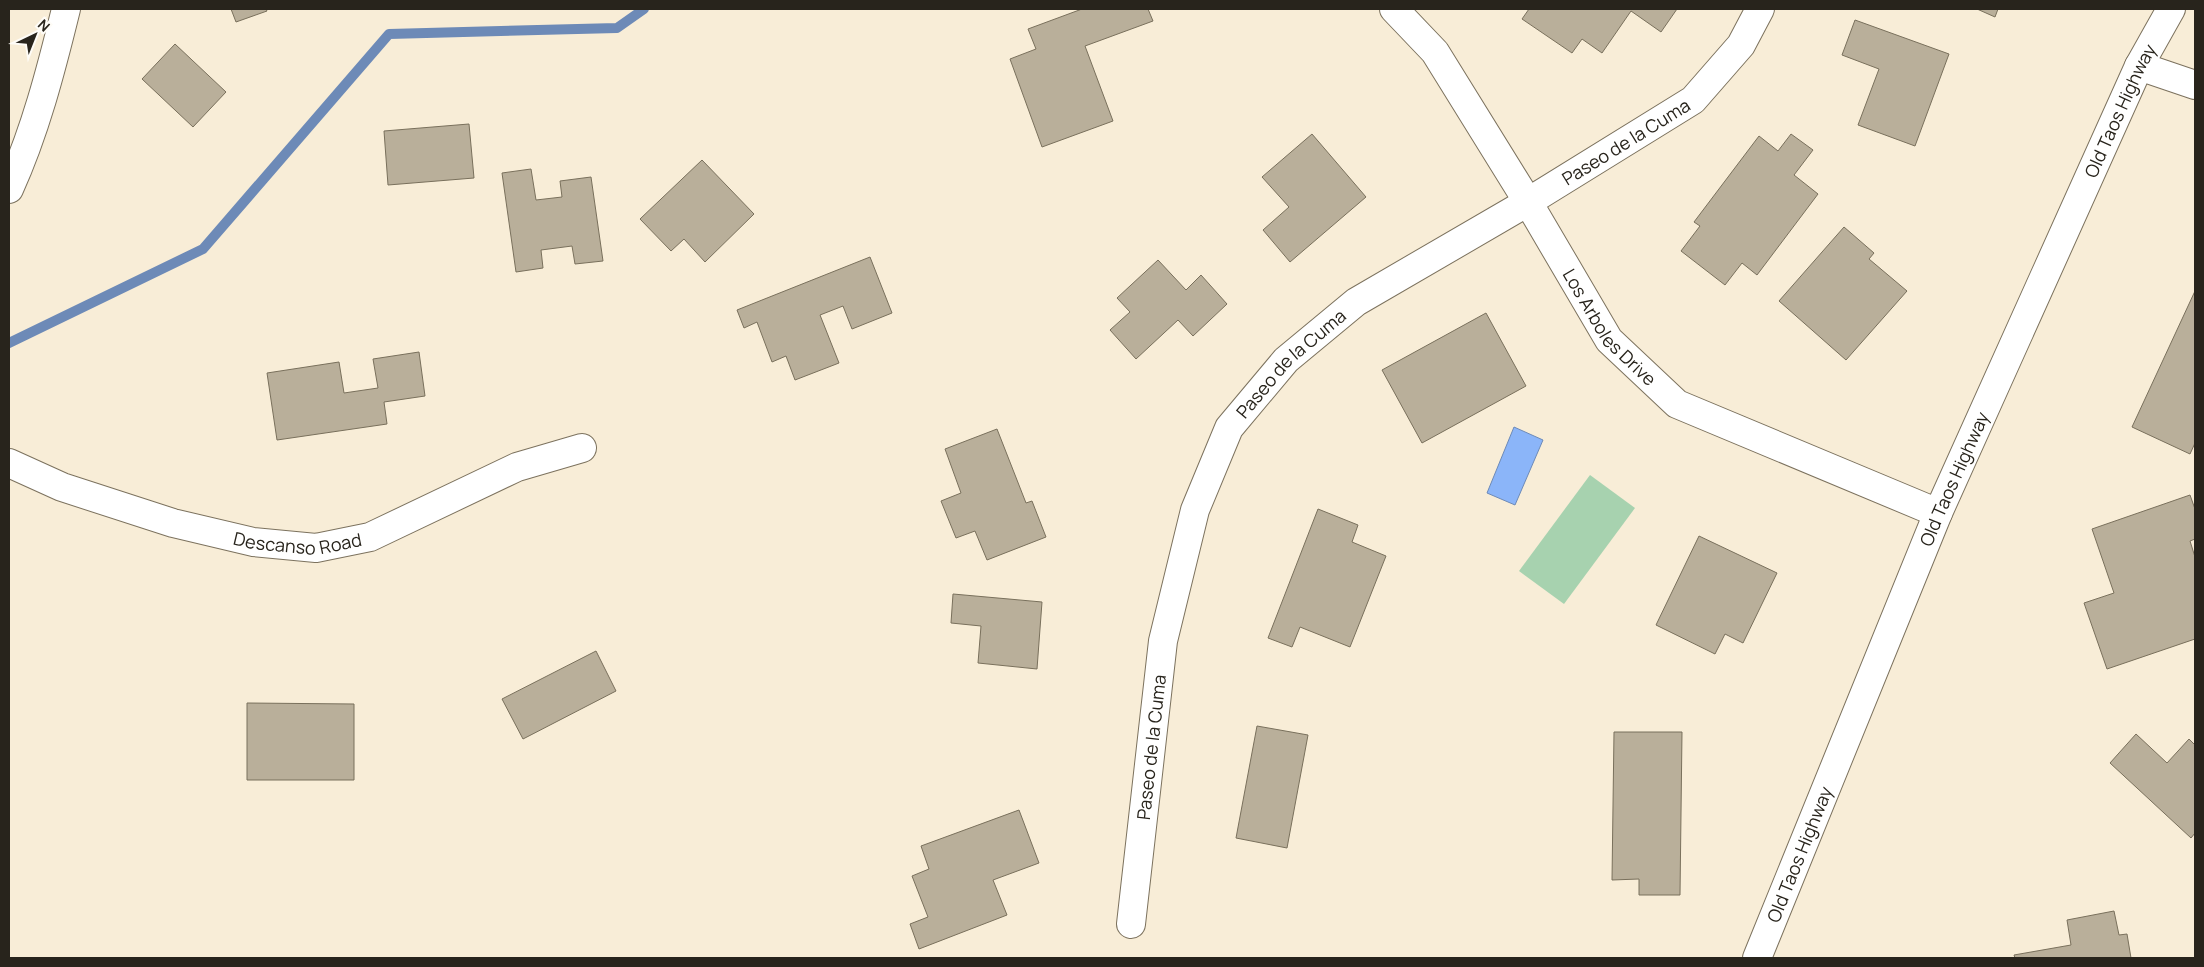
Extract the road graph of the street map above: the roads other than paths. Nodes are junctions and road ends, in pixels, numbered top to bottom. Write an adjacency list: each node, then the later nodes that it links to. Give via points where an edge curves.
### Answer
1 (66, 9): 7 (street, via 40,106)
2 (1394, 9): 8 (street, Los Arboles Drive, via 1435,52)
3 (1760, 9): 8 (street, Paseo de la Cuma, via 1742,45 1694,100)
4 (2170, 9): 5 (street, Old Taos Highway)
5 (2139, 66): 6 (street); 11 (street, Old Taos Highway)
6 (2195, 85)
7 (9, 189)
8 (1528, 202): 11 (street, Los Arboles Drive, via 1609,340 1677,404); 12 (street, Paseo de la Cuma, via 1356,302 1286,360 1229,428 1195,510 1162,641)
9 (582, 448): 10 (street, Descanso Road, via 517,467 370,537 316,548 253,542 173,523 62,487)
10 (9, 463)
11 (1938, 513): 13 (street, Old Taos Highway)
12 (1131, 924)
13 (1757, 958)

